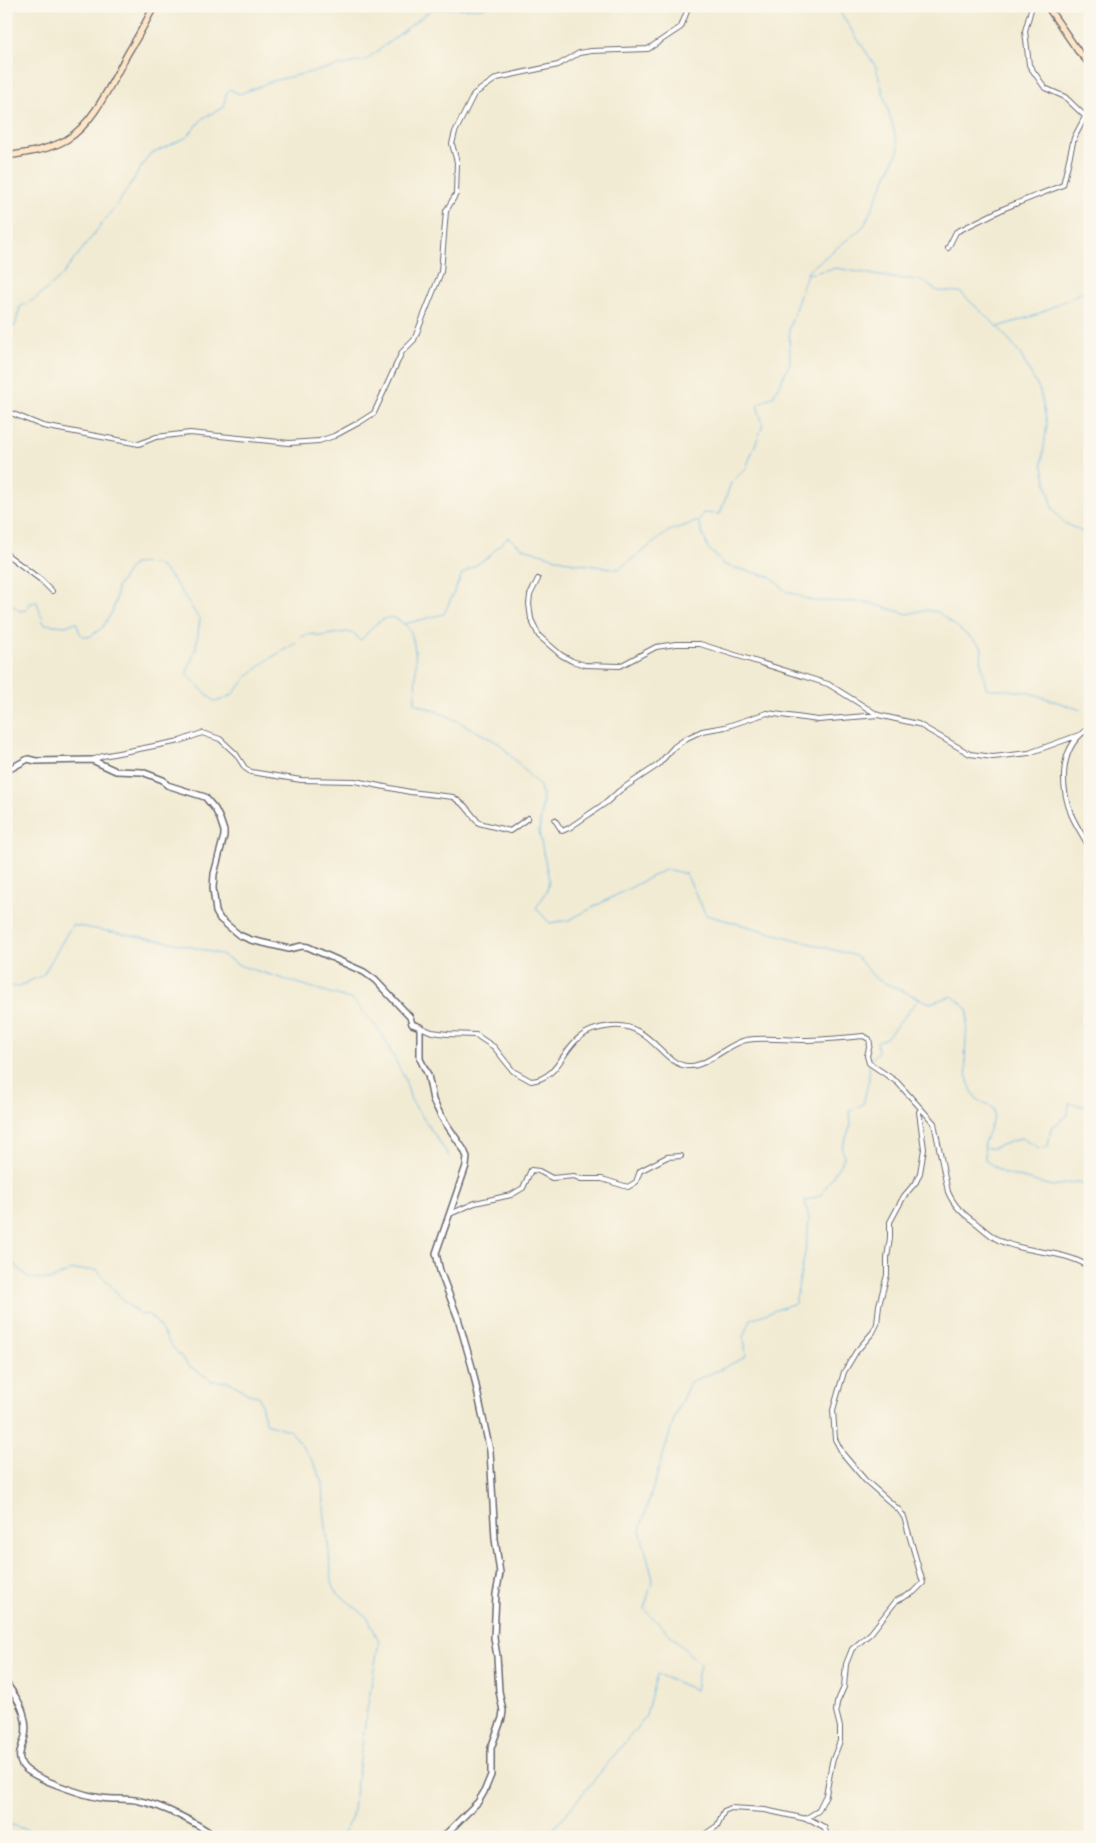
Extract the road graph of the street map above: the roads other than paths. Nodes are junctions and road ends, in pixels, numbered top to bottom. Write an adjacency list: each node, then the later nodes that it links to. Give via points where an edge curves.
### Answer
1 (154, 6): 8 (main road, via 103,98 82,126 72,136 54,145)
2 (689, 6): 10 (street, via 681,26 648,49 591,50 558,65 497,78 474,94 452,144 457,162 456,194 446,211 441,272 414,340 402,352 374,413 360,422 319,441 289,443 190,433 156,437 139,444 43,426)
3 (1032, 6): 6 (street, via 1025,31 1029,65 1045,88 1066,97)
4 (1047, 6): 5 (main road)
5 (1090, 64)
6 (1085, 117): 7 (street); 9 (street, via 1074,138 1063,184 956,232)
7 (1090, 121)
8 (6, 156)
9 (948, 248)
10 (6, 410)
11 (6, 554): 13 (street)
12 (538, 579): 14 (street, via 529,604 539,636 572,661 585,665 620,666 656,647 700,644 828,684)
13 (52, 591)
14 (878, 715): 16 (street, via 918,724 970,754 993,757 1029,753); 20 (street, via 818,720 767,713 725,728 702,731 674,747 649,772 569,828 562,832)
15 (1090, 728): 16 (street)
16 (1079, 735): 21 (street, via 1064,759 1064,787 1071,814)
17 (92, 760): 18 (street, via 28,759); 19 (street, via 180,741 202,733 220,740 251,772 301,780 355,781 453,797 479,823 510,831); 22 (street, via 116,771 142,772 163,780 167,785 205,797 215,809 224,831 214,874 214,904 220,919 234,931 251,940 290,949 308,947 364,972 410,1017 412,1024)
18 (6, 771)
19 (528, 818)
20 (555, 820)
21 (1090, 849)
22 (420, 1027): 23 (street, via 432,1032 476,1035 494,1048 513,1071 531,1081 544,1078 556,1069 579,1037 613,1026 645,1034 672,1059 690,1066 747,1040 824,1040 864,1036 870,1044 869,1062 896,1082); 25 (street, via 420,1059 428,1075 433,1100 467,1157)
23 (921, 1109): 26 (street, via 934,1123 948,1192 962,1213 1006,1244 1049,1252); 28 (street, via 924,1148 920,1173 890,1222 887,1275 877,1324 844,1372 833,1419 834,1439 843,1454 865,1480 904,1516 923,1583 914,1592 896,1600 872,1633 852,1649 837,1704 840,1741 826,1795 818,1811)
24 (681, 1156): 25 (street, via 667,1157 640,1171 636,1182 628,1186 574,1176 552,1178 531,1170 523,1188 511,1195 474,1203)
25 (450, 1214): 30 (street, via 436,1253 472,1367 490,1451 500,1573 494,1638 503,1711 491,1748 491,1775 484,1792)
26 (1090, 1267)
27 (6, 1683): 29 (street, via 25,1717 25,1737 20,1754 22,1766 28,1772 86,1794 140,1801 198,1824)
28 (804, 1818): 31 (street, via 765,1810 731,1808 724,1812 717,1826); 32 (street, via 824,1826)
29 (216, 1837)
30 (443, 1837)
31 (701, 1837)
32 (828, 1837)

